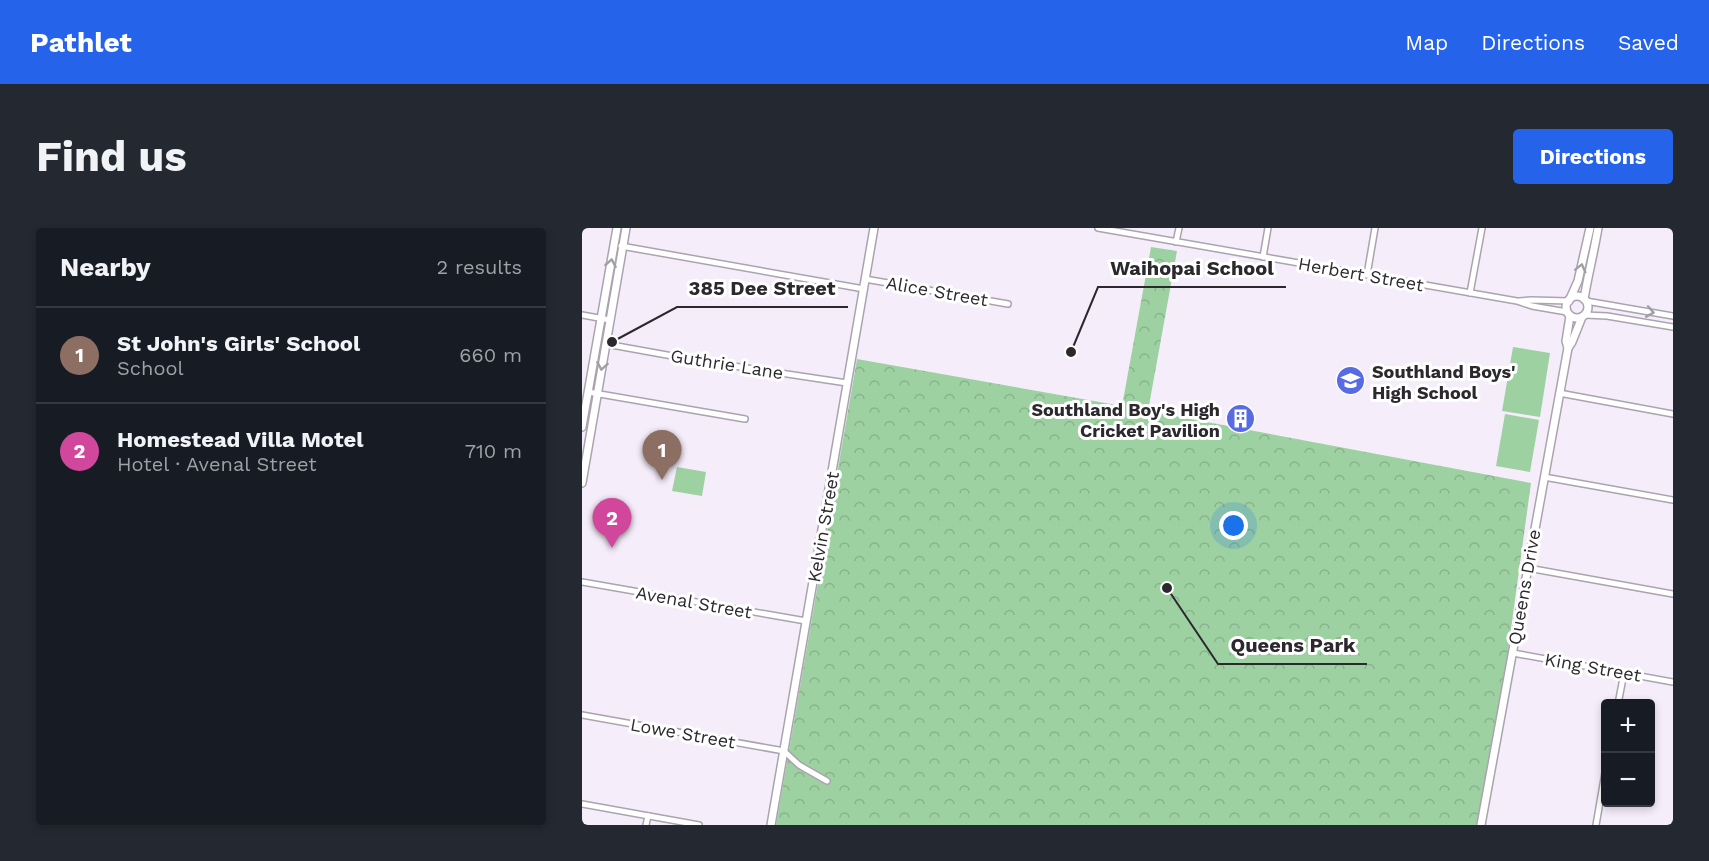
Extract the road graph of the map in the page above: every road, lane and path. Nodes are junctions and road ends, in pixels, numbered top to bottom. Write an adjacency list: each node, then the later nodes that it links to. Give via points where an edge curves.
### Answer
1 (617, 228): 12 (main road)
2 (626, 228): 13 (main road)
3 (874, 228): 16 (main road, Kelvin Street)
4 (1098, 228): 11 (street, Herbert Street)
5 (1179, 228): 11 (street)
6 (1268, 228): 14 (street)
7 (1375, 228): 15 (street)
8 (1482, 228): 18 (street)
9 (1590, 228): 20 (main road, one-way to 9, via 1578,281)
10 (1598, 228): 19 (main road)
11 (1176, 242): 14 (street, Herbert Street)
12 (614, 244): 13 (street, Alice Street); 27 (main road, one-way to 12)
13 (623, 246): 17 (street, Alice Street); 28 (main road)
14 (1263, 257): 15 (street, Herbert Street)
15 (1367, 275): 18 (street, Herbert Street)
16 (866, 279): 17 (main road, Kelvin Street); 22 (street, Alice Street)
17 (864, 289): 32 (main road, Kelvin Street)
18 (1470, 293): 21 (street, Herbert Street)
19 (1585, 300): 20 (main road, Herbert Street, via 1578,296); 25 (main road, via 1588,308); 26 (street, Herbert Street, one-way to 26)
20 (1569, 301): 21 (street, Herbert Street); 23 (main road)
21 (1517, 302): 23 (street, Herbert Street)
22 (1008, 304)
23 (1569, 314): 25 (main road, Herbert Street, via 1576,318); 31 (main road, Queens Drive)
24 (582, 315): 27 (street)
25 (1584, 316): 29 (street, Herbert Street); 31 (main road, Queens Drive)
26 (1673, 316)
27 (601, 319): 28 (street); 33 (main road)
28 (610, 320): 30 (main road)
29 (1673, 327)
30 (606, 344): 32 (street, Guthrie Lane); 35 (main road, one-way to 35)
31 (1568, 348): 34 (main road, Queens Drive)
32 (847, 383): 46 (main road, Kelvin Street)
33 (588, 392): 35 (street); 38 (main road)
34 (1559, 393): 36 (street); 40 (main road, Queens Drive)
35 (598, 394): 37 (street); 39 (main road)
36 (1673, 414)
37 (745, 419)
38 (582, 427)
39 (586, 435): 41 (main road)
40 (1544, 477): 42 (street); 43 (main road, Queens Drive)
41 (582, 483)
42 (1673, 500)
43 (1528, 568): 45 (street); 47 (main road, Queens Drive)
44 (582, 582): 46 (street, Avenal Street)
45 (1673, 594)
46 (806, 621): 52 (main road, Kelvin Street)
47 (1513, 653): 48 (street, King Street); 60 (main road, Queens Drive)
48 (1624, 673): 49 (street, King Street); 50 (street)
49 (1673, 682)
50 (1619, 699)
51 (582, 715): 52 (street, Lowe Street)
52 (784, 751): 53 (street); 59 (main road, Kelvin Street)
53 (826, 781)
54 (1601, 796): 61 (street)
55 (582, 804): 56 (street)
56 (648, 816): 57 (street); 58 (street)
57 (646, 825)
58 (699, 825)
59 (771, 825)
60 (1481, 825)
61 (1596, 825)

